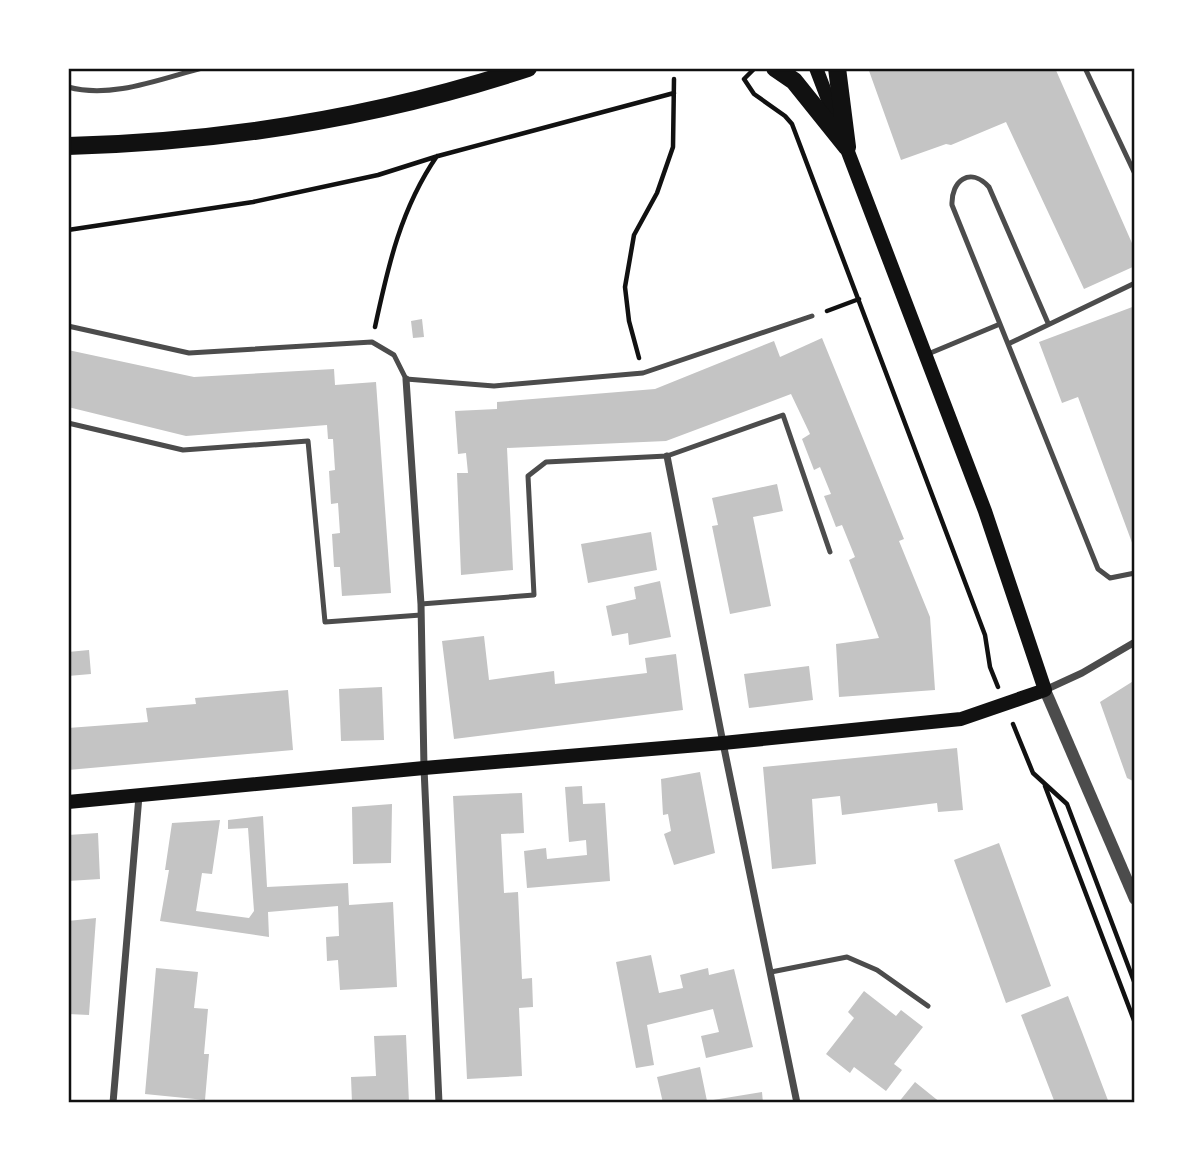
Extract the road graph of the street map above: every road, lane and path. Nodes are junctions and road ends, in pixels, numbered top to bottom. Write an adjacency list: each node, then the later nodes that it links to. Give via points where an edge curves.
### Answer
1 (202, 68): 9 (lane, via 118,89 86,92)
2 (528, 68): 11 (main road, via 344,118 197,140)
3 (754, 68): 17 (path, via 744,79 754,94 792,124)
4 (775, 68): 12 (main road, via 794,81)
5 (816, 68): 12 (main road)
6 (837, 68): 12 (main road)
7 (1084, 68): 14 (lane)
8 (674, 79): 10 (path)
9 (68, 87)
10 (674, 93): 13 (path); 25 (path, via 673,147 657,193 634,235 625,286)
11 (68, 146)
12 (847, 147): 24 (main road)
13 (438, 156): 15 (path, via 378,175 253,202); 22 (path, via 407,209 389,261)
14 (1135, 174)
15 (68, 230)
16 (1135, 283): 19 (lane)
17 (859, 299): 18 (path); 35 (path)
18 (812, 316): 25 (lane)
19 (1048, 323): 20 (lane, via 995,199 981,179 972,176 960,181 952,192 952,205); 23 (lane)
20 (1000, 324): 23 (lane); 24 (lane)
21 (68, 326): 22 (lane, via 189,354)
22 (372, 342): 26 (lane, via 394,355)
23 (1008, 344): 30 (lane, via 1098,569 1110,578)
24 (925, 355): 34 (main road, via 985,511)
25 (643, 373): 26 (lane, via 494,386)
26 (406, 379): 31 (street)
27 (68, 424): 32 (lane, via 183,450 308,441 325,622)
28 (667, 456): 29 (lane, via 783,415); 31 (lane, via 546,462 528,476 534,595); 36 (street)
29 (830, 552)
30 (1135, 573)
31 (421, 604): 32 (street)
32 (421, 615): 37 (street)
33 (1135, 642): 34 (street)
34 (1045, 690): 35 (main road); 41 (street)
35 (1007, 705): 36 (main road, via 961,719); 38 (path, via 1027,762)
36 (723, 743): 37 (main road); 42 (street)
37 (424, 768): 39 (main road); 47 (street)
38 (1045, 786): 43 (path, via 1067,804); 45 (path)
39 (139, 795): 40 (main road); 46 (street)
40 (68, 802)
41 (1135, 899)
42 (771, 972): 44 (lane, via 846,957 877,970); 48 (street)
43 (1135, 985)
44 (929, 1006)
45 (1135, 1023)
46 (113, 1103)
47 (439, 1103)
48 (797, 1103)

